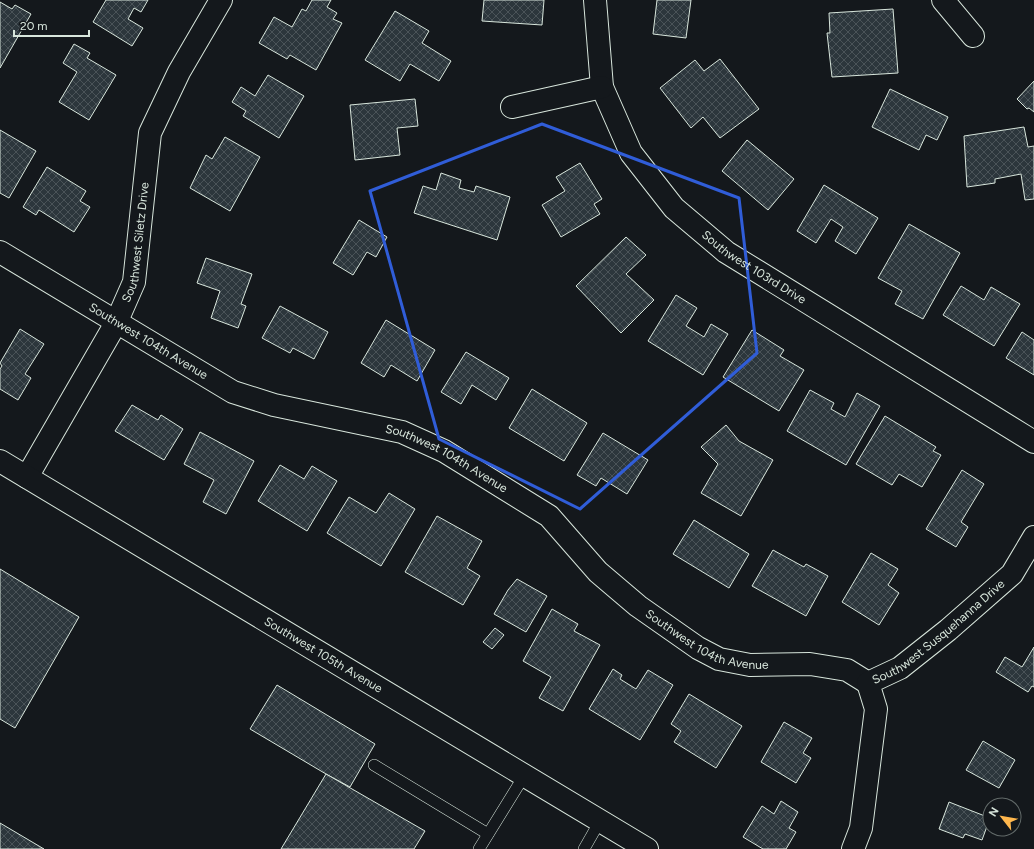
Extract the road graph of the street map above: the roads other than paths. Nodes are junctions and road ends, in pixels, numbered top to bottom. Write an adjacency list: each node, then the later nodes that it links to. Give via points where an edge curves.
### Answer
1 (221, 0): 8 (street, Southwest Siletz Drive, via 179,72 150,133 134,282)
2 (595, 0): 5 (street, Southwest 103rd Drive)
3 (943, 0): 4 (street)
4 (973, 36)
5 (602, 87): 6 (street); 9 (street, Southwest 103rd Drive, via 631,153 674,208 726,252)
6 (512, 107)
7 (0, 252): 8 (street, Southwest 104th Avenue)
8 (116, 323): 11 (street, Southwest Siletz Drive); 13 (street, Southwest 104th Avenue, via 233,392 274,405 402,432 444,451 549,516 598,572 638,606 698,648 719,659 750,665 810,664 847,670)
9 (1034, 442)
10 (0, 461): 11 (street, Southwest 105th Avenue)
11 (27, 477): 15 (street, Southwest 105th Avenue)
12 (1034, 537): 13 (street, Southwest Susquehanna Drive, via 1012,574 900,668)
13 (868, 683): 21 (street, Southwest Susquehanna Drive, via 876,709 861,828)
14 (374, 765): 17 (lane)
15 (524, 776): 16 (street, Southwest 105th Avenue); 17 (lane)
16 (600, 821): 19 (lane); 20 (street, Southwest 105th Avenue)
17 (488, 834): 18 (lane)
18 (479, 849)
19 (584, 849)
20 (647, 849)
21 (853, 849)

